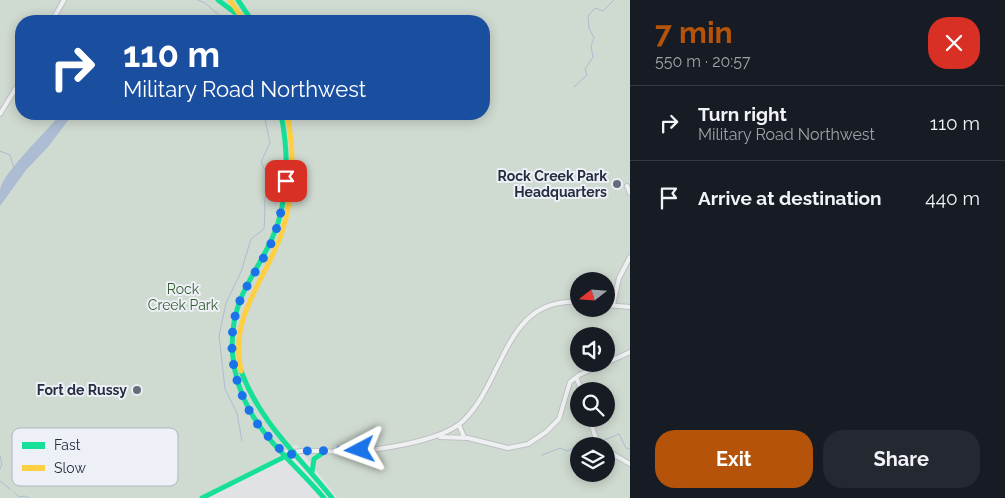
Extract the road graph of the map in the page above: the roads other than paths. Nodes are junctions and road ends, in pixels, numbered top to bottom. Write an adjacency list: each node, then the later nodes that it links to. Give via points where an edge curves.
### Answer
1 (64, 0): 5 (street)
2 (218, 0): 6 (main road)
3 (230, 0): 7 (main road)
4 (238, 0): 8 (main road)
5 (55, 15)
6 (237, 15)
7 (240, 15)
8 (248, 15)
9 (15, 90): 10 (street)
10 (0, 114)
11 (282, 120): 31 (main road, via 287,165 281,212 269,248 242,298 231,339 232,360 242,394 258,423)
12 (288, 120): 28 (main road, via 293,153 290,204 281,237 245,305 238,346 250,394 265,418)
13 (626, 186): 14 (street)
14 (630, 193)
15 (630, 257): 16 (street, via 618,278)
16 (615, 298)
17 (570, 303): 25 (street, via 552,304 526,319 513,334 484,395)
18 (615, 305): 19 (street)
19 (630, 307)
20 (630, 352): 21 (street)
21 (615, 359)
22 (586, 372): 23 (street)
23 (576, 377): 24 (street); 27 (street, via 567,388 559,419 532,442 508,448)
24 (578, 382)
25 (459, 425): 26 (street); 27 (street)
26 (433, 438): 27 (street); 29 (street, via 360,450)
27 (464, 438)
28 (294, 452): 29 (street); 31 (main road); 33 (main road)
29 (324, 452): 33 (main road, via 314,459)
30 (615, 455): 32 (street)
31 (286, 456): 34 (main road); 35 (main road)
32 (630, 464)
33 (313, 474): 36 (main road)
34 (202, 498)
35 (324, 498)
36 (332, 498)

